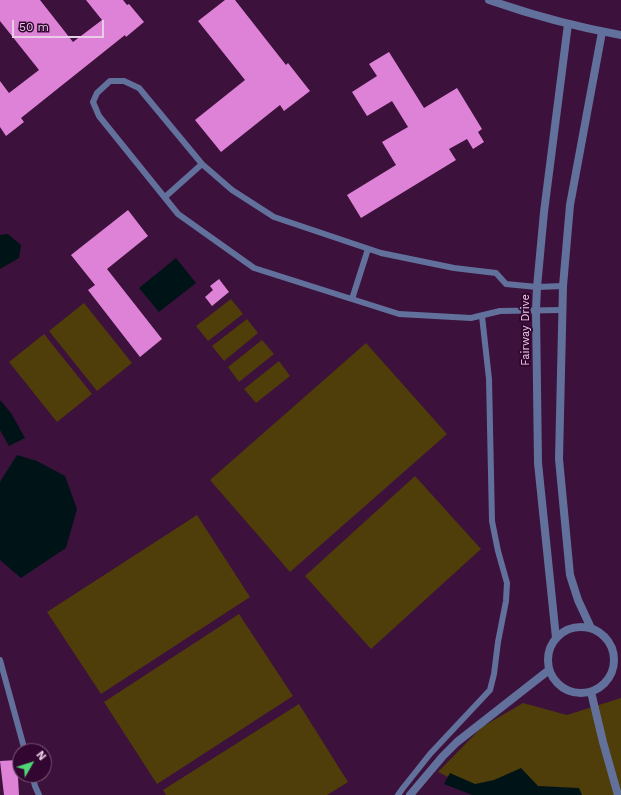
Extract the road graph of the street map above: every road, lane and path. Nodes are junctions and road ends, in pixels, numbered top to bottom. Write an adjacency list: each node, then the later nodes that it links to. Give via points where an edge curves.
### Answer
1 (489, 0): 2 (street)
2 (568, 24): 3 (street); 9 (street, Fairway Drive)
3 (602, 32): 4 (street); 8 (street, via 570,205)
4 (621, 35)
5 (202, 164): 6 (lane); 6 (lane, via 138,88 124,81 110,81 97,93 93,102 99,116); 7 (lane, via 232,190 274,218)
6 (165, 197): 10 (lane, via 178,214 254,268)
7 (368, 249): 9 (lane, via 454,268 496,273 506,284); 10 (lane)
8 (563, 286): 9 (lane); 12 (street)
9 (537, 287): 11 (street, Fairway Drive)
10 (352, 299): 13 (lane, via 400,314 471,318)
11 (536, 310): 12 (lane); 13 (lane, via 500,311); 15 (street, Fairway Drive, via 538,463)
12 (562, 310): 14 (street, via 558,459 570,575 578,600)
13 (482, 316): 24 (lane, via 489,379 492,522 507,583 494,674 490,690 430,754)
14 (592, 628): 15 (street, via 572,628); 16 (street, via 607,639)
15 (556, 638): 18 (street, via 548,653)
16 (618, 659): 19 (street, via 609,679)
17 (0, 660): 20 (lane)
18 (549, 670): 19 (street, via 553,678 566,690 578,693); 22 (street, via 457,742)
19 (591, 692): 25 (street)
20 (23, 743)
21 (34, 783): 23 (lane)
22 (410, 793)
23 (39, 795)
24 (398, 795)
25 (618, 795)

